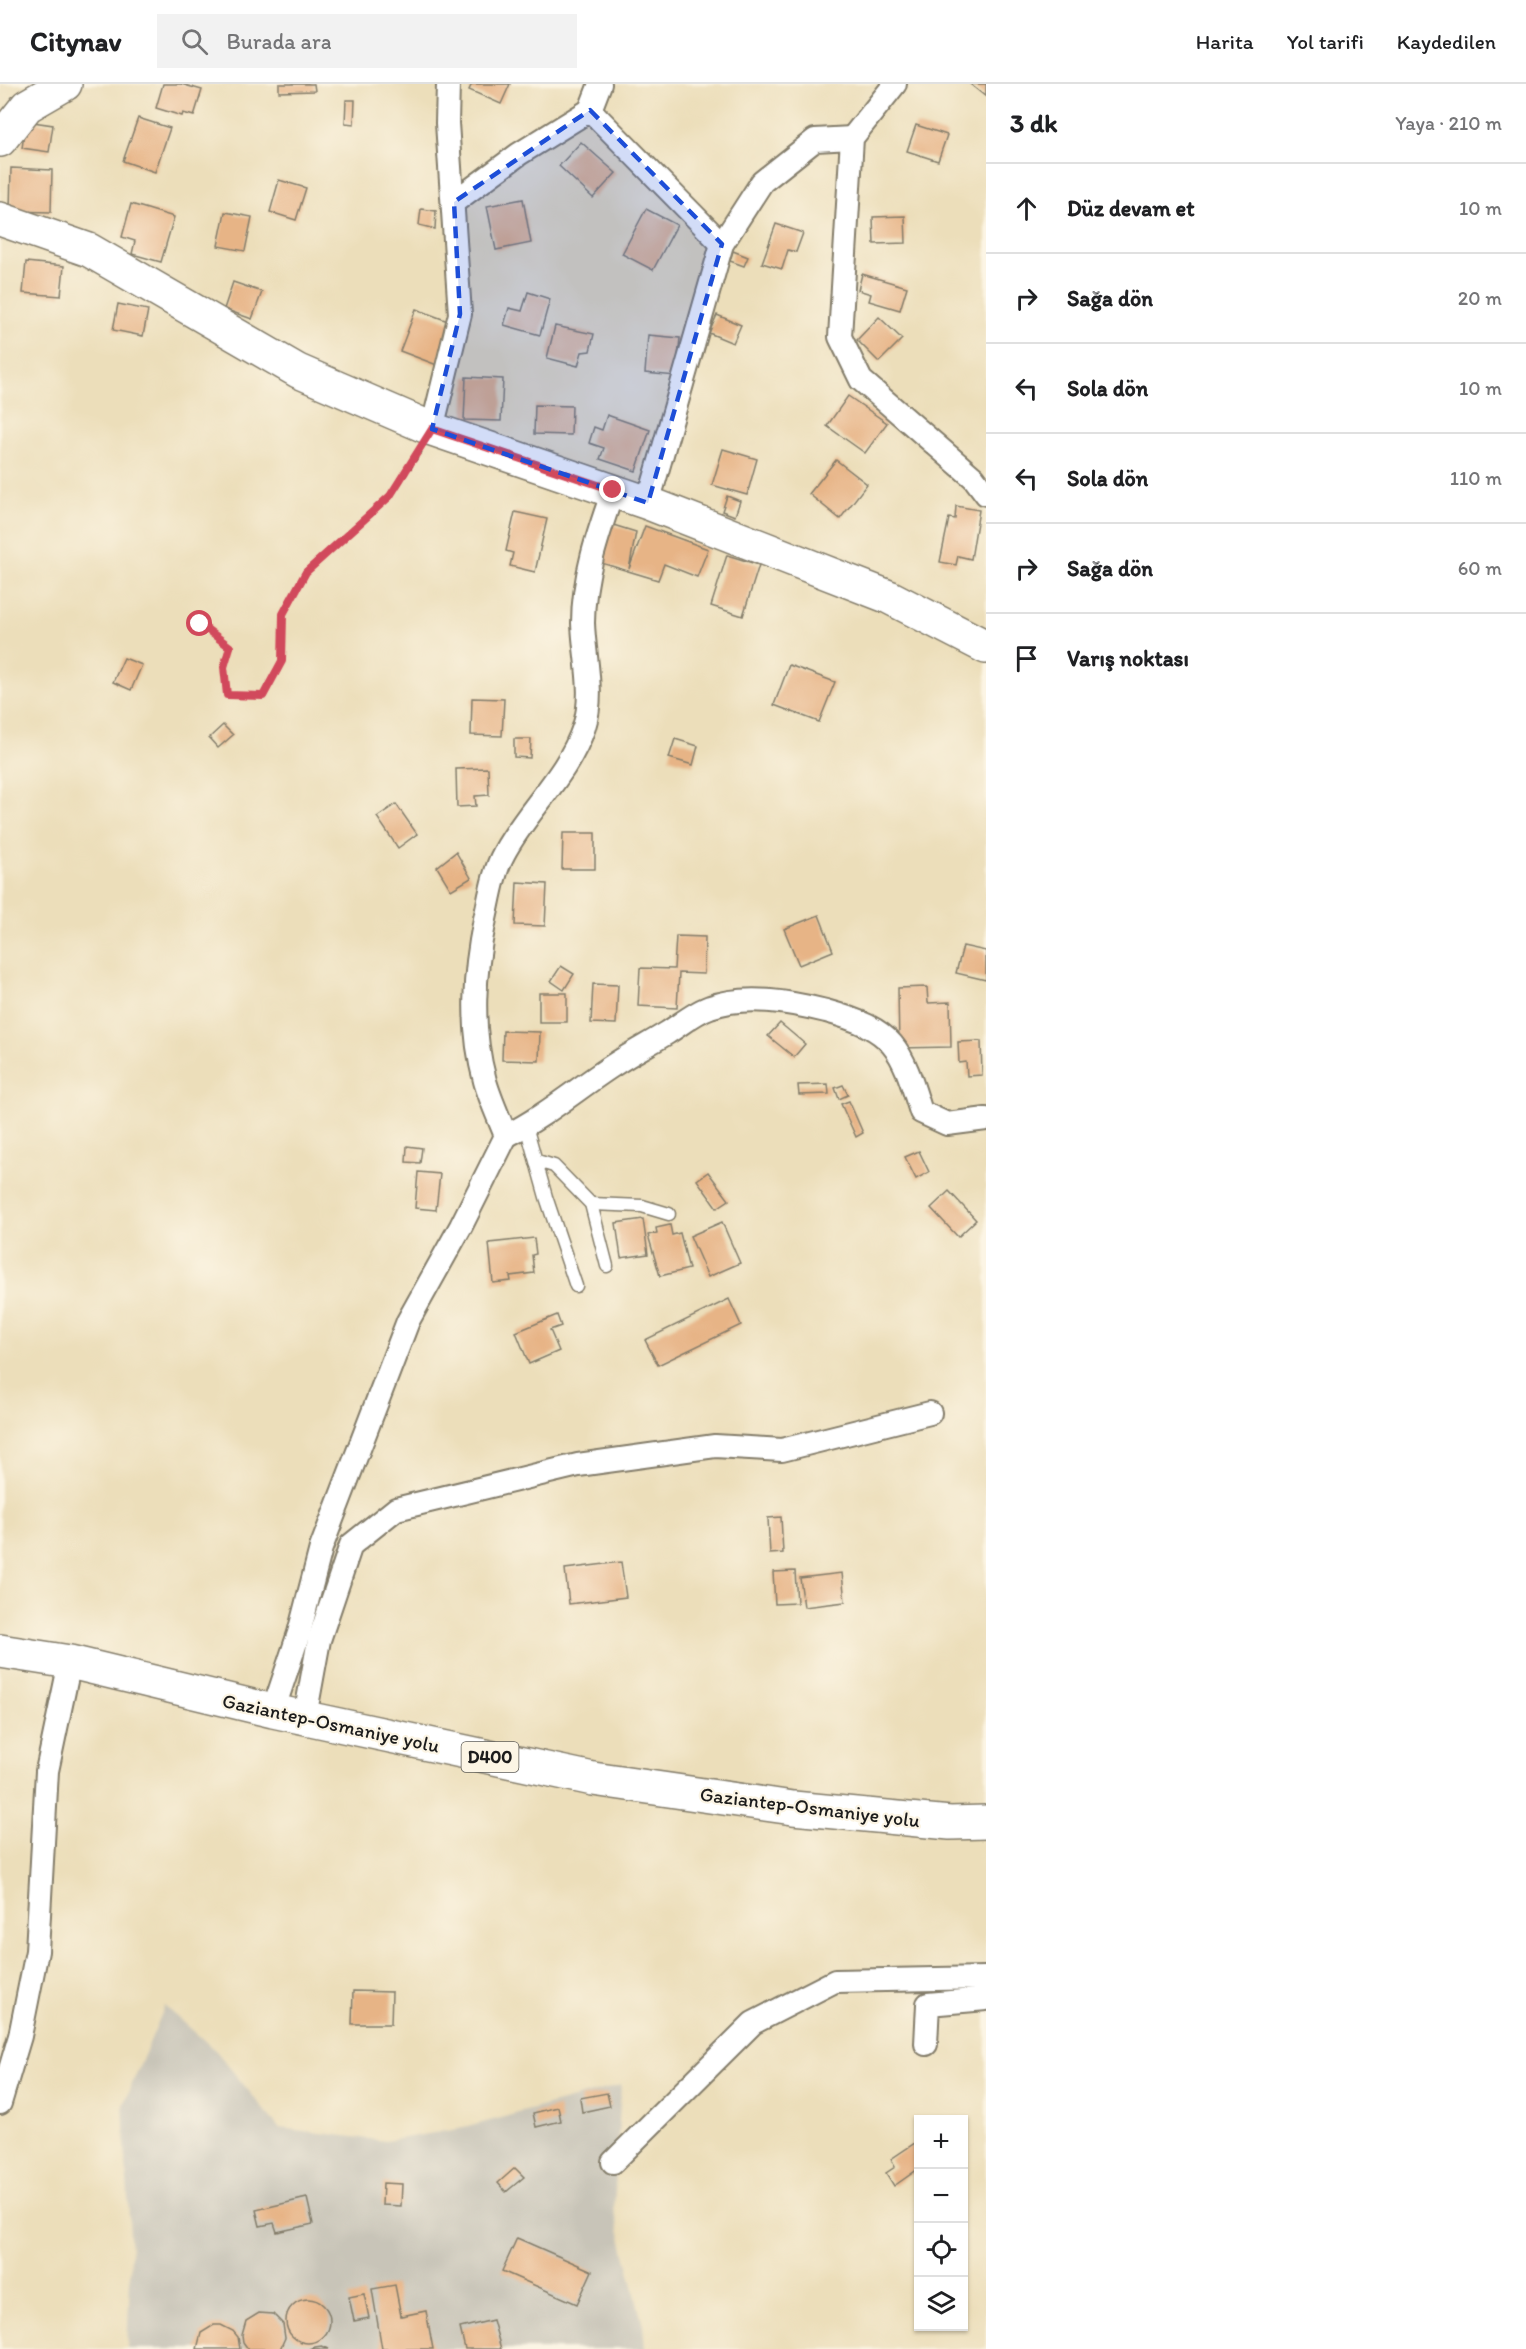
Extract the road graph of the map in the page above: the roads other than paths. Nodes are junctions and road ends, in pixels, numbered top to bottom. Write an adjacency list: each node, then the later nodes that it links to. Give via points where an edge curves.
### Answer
1 (65, 84): 7 (main road, via 27,106)
2 (448, 84): 8 (street)
3 (600, 84): 5 (street)
4 (895, 84): 6 (street)
5 (590, 110): 8 (street, via 519,154); 10 (street)
6 (852, 138): 10 (street, via 815,140 762,182); 13 (street, via 840,337 861,380 974,478)
7 (0, 140)
8 (454, 202): 11 (street, via 460,314)
9 (0, 219): 11 (main road, via 89,250 298,371)
10 (723, 244): 14 (street)
11 (432, 429): 12 (main road)
12 (613, 490): 14 (main road); 17 (street, via 586,588 583,622 590,695 585,726 555,780 503,853 493,879 478,952 474,1013 485,1082)
13 (986, 494)
14 (648, 503): 15 (main road, via 890,597)
15 (986, 647)
16 (986, 1119): 17 (street, via 947,1124 921,1112 906,1063 873,1028 797,1004 764,1001 709,1007 613,1065)
17 (516, 1131): 18 (lane); 26 (street, via 408,1321 321,1548)
18 (537, 1161): 19 (lane, via 554,1166); 22 (lane)
19 (591, 1204): 20 (lane, via 642,1206); 21 (lane)
20 (669, 1214)
21 (607, 1266)
22 (576, 1286)
23 (930, 1413): 27 (street, via 782,1450 716,1446 578,1465 396,1509 351,1545 320,1640)
24 (0, 1651): 25 (main road, Gaziantep-Osmaniye yolu / D400)
25 (70, 1662): 26 (main road, Gaziantep-Osmaniye yolu / D400); 32 (street, via 47,1771 37,1951)
26 (273, 1711): 27 (main road, Gaziantep-Osmaniye yolu / D400)
27 (304, 1718): 28 (main road, Gaziantep-Osmaniye yolu / D400, via 605,1781 793,1808 950,1823)
28 (986, 1822)
29 (986, 1978): 34 (street, via 835,1981 753,2023)
30 (986, 1998): 31 (street, via 928,2004)
31 (926, 2044)
32 (6, 2070): 33 (street)
33 (0, 2103)
34 (613, 2162)

